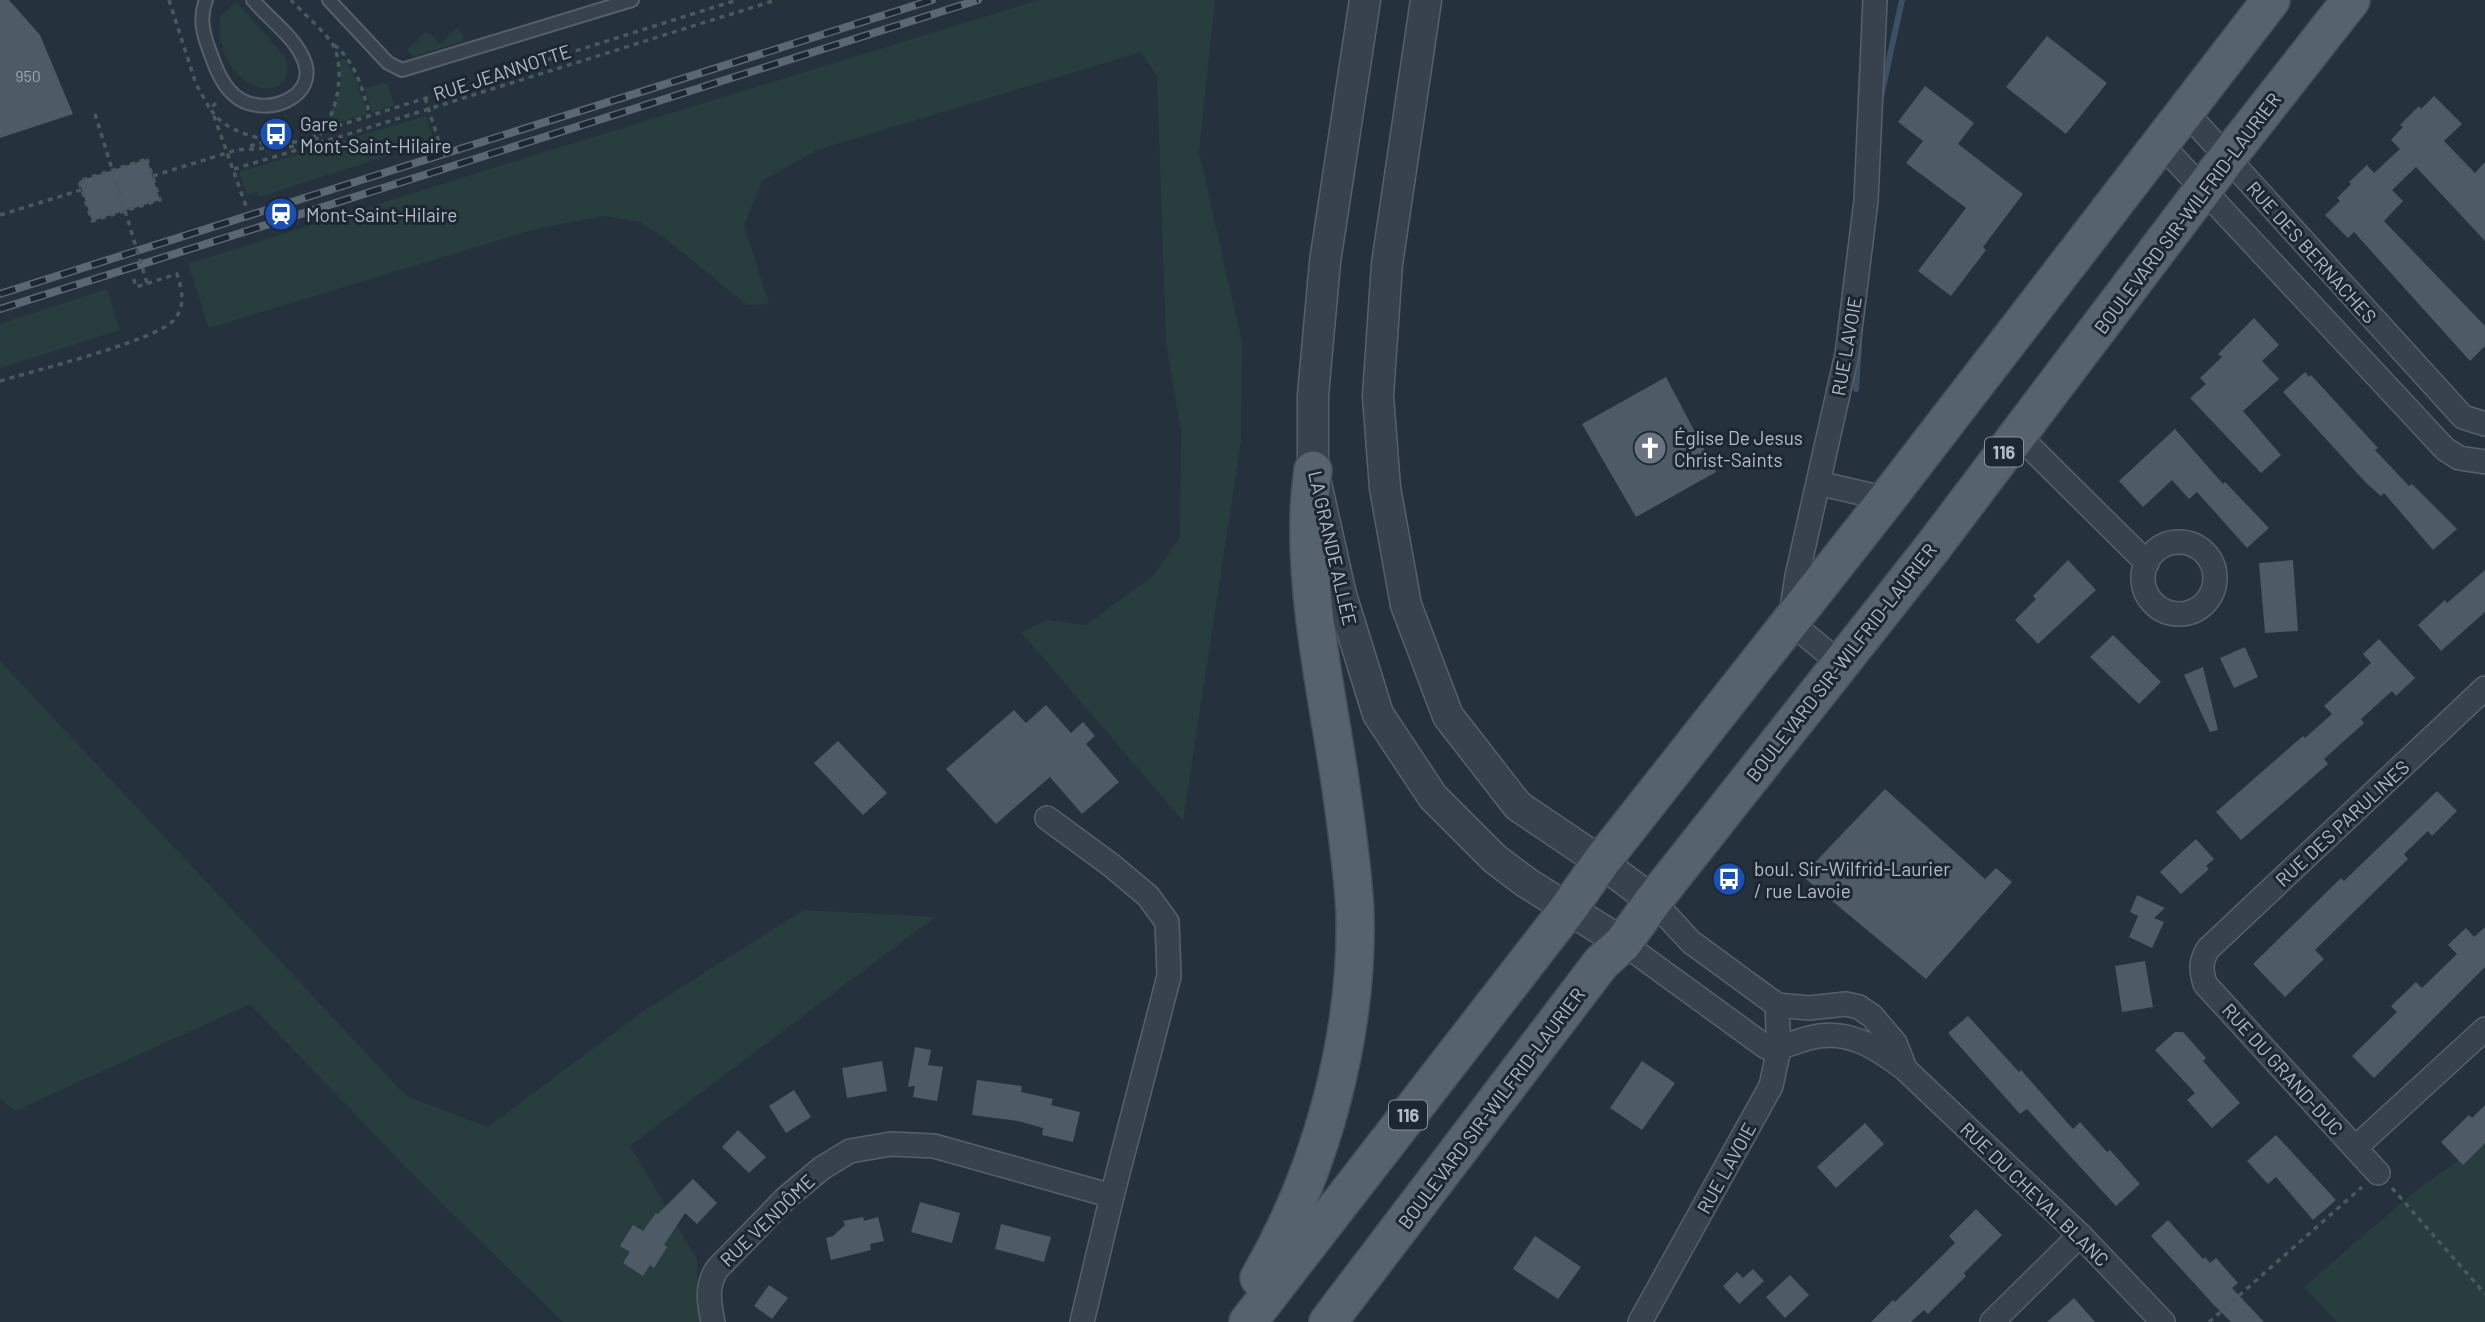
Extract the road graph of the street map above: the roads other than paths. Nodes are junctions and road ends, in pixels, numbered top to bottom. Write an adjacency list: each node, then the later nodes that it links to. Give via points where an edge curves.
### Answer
1 (206, 0): 2 (lane, via 203,30 225,85 243,102 260,106 285,103 297,93 307,69 296,46)
2 (253, 0)
3 (329, 0): 10 (lane, via 383,57 397,68 409,69)
4 (632, 0): 10 (lane)
5 (1365, 0): 20 (street, LA GRANDE ALLÉE, via 1325,262 1313,395)
6 (1426, 0): 28 (street, via 1387,264 1378,396 1385,488 1406,605 1448,716 1518,806)
7 (1875, 0): 21 (street, RUE LAVOIE, via 1866,201 1847,354)
8 (2271, 0): 11 (main road, 116)
9 (2351, 0): 13 (main road, BOULEVARD SIR-WILFRID-LAURIER / 116)
10 (608, 3)
11 (2185, 111): 12 (main road, 116); 13 (street, RUE DES BERNACHES)
12 (2160, 143): 14 (street, RUE DES BERNACHES); 22 (main road, 116)
13 (2227, 158): 14 (main road, BOULEVARD SIR-WILFRID-LAURIER / 116); 15 (street, RUE DES BERNACHES)
14 (2205, 189): 16 (street, RUE DES BERNACHES); 18 (main road, BOULEVARD SIR-WILFRID-LAURIER / 116)
15 (2441, 393): 16 (street); 17 (street, RUE DES BERNACHES, via 2463,417)
16 (2415, 416): 19 (street, RUE DES BERNACHES, via 2445,449 2459,458)
17 (2485, 424)
18 (2017, 434): 23 (street); 25 (main road, BOULEVARD SIR-WILFRID-LAURIER / 116)
19 (2485, 462)
20 (1312, 470): 30 (street, LA GRANDE ALLÉE, via 1341,595 1378,714 1433,797 1495,859); 43 (main road, via 1309,518 1316,622 1347,830 1355,912 1353,983 1340,1063 1317,1151 1290,1222)
21 (1818, 483): 22 (street); 24 (street, RUE LAVOIE)
22 (1887, 499): 24 (main road, 116)
23 (2147, 563)
24 (1790, 622): 25 (street); 28 (main road, 116)
25 (1840, 664): 29 (main road, BOULEVARD SIR-WILFRID-LAURIER / 116)
26 (2485, 688): 32 (street, RUE DES PARULINES, via 2208,949)
27 (1047, 818): 39 (street, via 1120,873 1167,922 1169,975)
28 (1601, 862): 29 (street); 30 (main road, 116)
29 (1653, 901): 31 (main road, BOULEVARD SIR-WILFRID-LAURIER / 116); 33 (street, via 1691,942)
30 (1568, 909): 31 (street, LA GRANDE ALLÉE); 44 (main road, 116)
31 (1623, 943): 35 (street, via 1753,1039); 45 (main road, BOULEVARD SIR-WILFRID-LAURIER / 116, via 1601,964)
32 (2202, 960): 37 (street, RUE DU GRAND-DUC, via 2205,984)
33 (1777, 1005): 35 (street, RUE LAVOIE); 36 (street, RUE DU CHEVAL BLANC, via 1859,1007 1885,1028)
34 (2485, 1029): 37 (street)
35 (1779, 1049): 36 (street, RUE DU CHEVAL BLANC, via 1836,1035 1878,1048); 46 (street, RUE LAVOIE, via 1777,1068 1760,1110)
36 (1905, 1069): 40 (street, RUE DU CHEVAL BLANC)
37 (2354, 1148): 38 (street, RUE DU GRAND-DUC)
38 (2378, 1173)
39 (1112, 1196): 41 (street, RUE VENDÔME, via 934,1146 891,1144 850,1151 786,1198 717,1269 708,1295); 42 (street)
40 (2080, 1235): 47 (street); 48 (street, RUE DU CHEVAL BLANC)
41 (713, 1322)
42 (1082, 1322)
43 (1234, 1322)
44 (1248, 1322)
45 (1328, 1322)
46 (1640, 1322)
47 (1992, 1322)
48 (2163, 1322)

